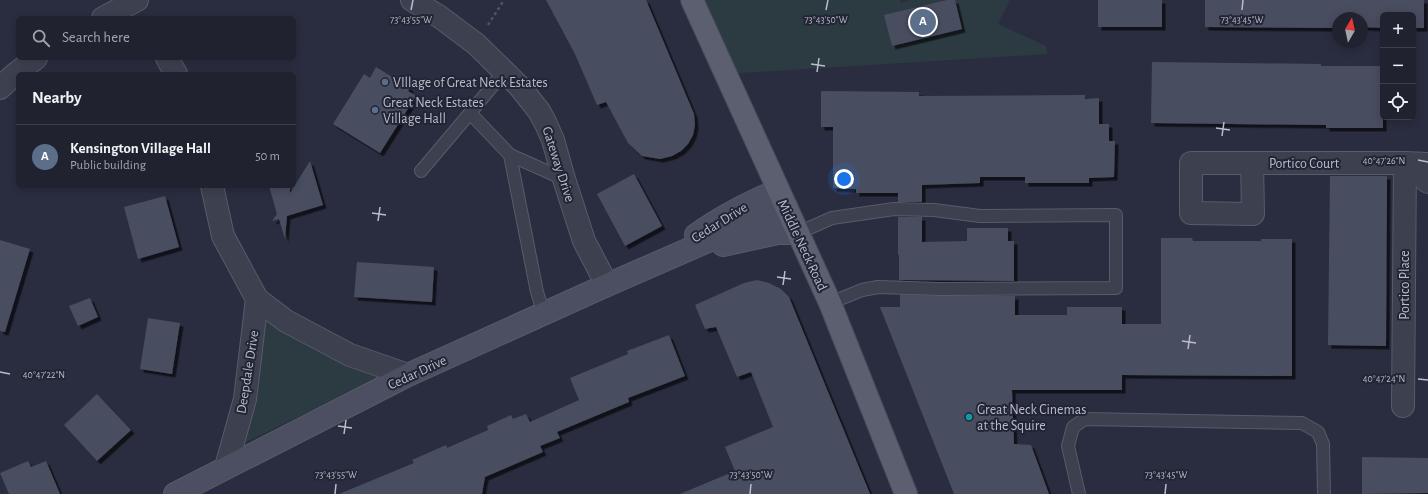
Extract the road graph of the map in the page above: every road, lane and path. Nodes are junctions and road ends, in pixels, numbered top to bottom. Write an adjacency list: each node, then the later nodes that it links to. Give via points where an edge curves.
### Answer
1 (412, 0): 4 (street, Gateway Drive)
2 (504, 0): 4 (path)
3 (692, 0): 22 (main road, Middle Neck Road)
4 (476, 44): 10 (street, Gateway Drive)
5 (168, 60): 9 (street)
6 (31, 61): 7 (street); 8 (street)
7 (0, 62)
8 (18, 72)
9 (175, 72)
10 (504, 72): 13 (lane); 19 (street, Gateway Drive, via 530,99 546,124)
11 (16, 74): 12 (street)
12 (0, 88)
13 (470, 113): 14 (lane); 18 (lane)
14 (510, 155): 19 (lane); 28 (lane, via 537,292)
15 (1252, 163): 16 (street, Portico Court)
16 (1405, 163): 17 (street, Portico Court); 20 (street); 30 (street, Portico Place)
17 (1428, 164)
18 (421, 171)
19 (564, 179): 25 (street, Gateway Drive, via 584,241)
20 (1428, 182)
21 (212, 188): 26 (street, via 223,236)
22 (782, 198): 23 (main road, Middle Neck Road); 24 (street, Cedar Drive, via 739,207 709,225)
23 (798, 233): 24 (street, via 778,233 737,241); 27 (main road, Middle Neck Road); 27 (lane, via 832,218 894,209 934,210 980,216 1116,216 1116,288 878,287 862,290)
24 (664, 260): 25 (street, Cedar Drive)
25 (607, 286): 28 (street, Cedar Drive)
26 (258, 299): 29 (street, via 286,321 350,355); 31 (street, Deepdale Drive, via 245,399)
27 (830, 303): 33 (main road, Middle Neck Road)
28 (544, 314): 29 (street, Cedar Drive)
29 (408, 375): 31 (street, Cedar Drive)
30 (1403, 406)
31 (226, 467): 32 (street, Cedar Drive)
32 (175, 494)
33 (906, 494)
34 (1079, 494): 35 (lane, via 1068,446 1073,427 1085,419 1302,423 1318,432 1323,444)
35 (1324, 494)

